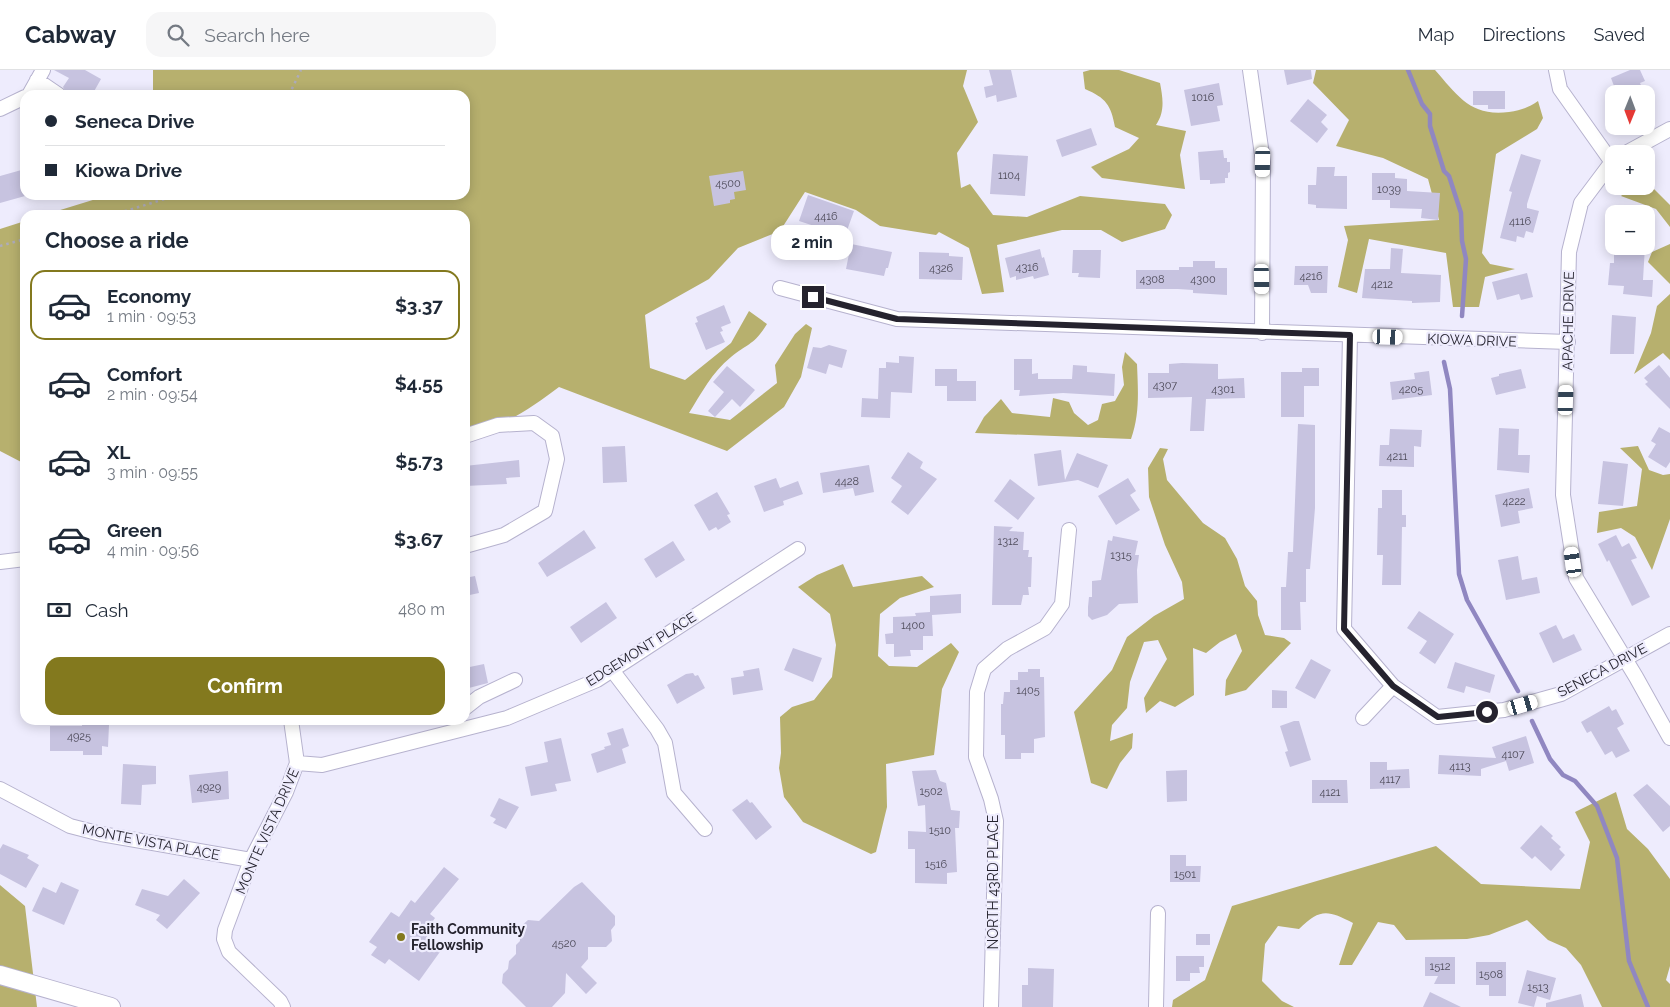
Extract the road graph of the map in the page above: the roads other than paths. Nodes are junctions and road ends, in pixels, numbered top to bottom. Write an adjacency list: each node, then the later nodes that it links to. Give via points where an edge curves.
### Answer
1 (1250, 70): 13 (street, via 1263,162)
2 (1556, 70): 10 (street, via 1560,89)
3 (40, 75): 4 (street); 5 (street)
4 (32, 90)
5 (54, 90)
6 (20, 99): 7 (street)
7 (0, 109)
8 (1670, 129): 9 (street)
9 (1641, 145)
10 (1605, 150)
11 (1605, 170): 15 (street, APACHE DRIVE, via 1581,204 1569,252)
12 (780, 288): 13 (street, KIOWA DRIVE, via 897,319)
13 (1262, 333): 14 (street, KIOWA DRIVE)
14 (1350, 335): 15 (street, KIOWA DRIVE); 26 (street, SENECA DRIVE, via 1344,629)
15 (1568, 342): 23 (street, APACHE DRIVE, via 1564,495 1576,578)
16 (470, 434): 18 (street, via 498,425 534,422 552,436 557,459 545,511 504,535)
17 (1070, 530): 41 (street, NORTH 43RD PLACE, via 1062,604 1045,628 1007,649 984,670 977,692 976,757 996,821)
18 (470, 545)
19 (798, 549): 24 (street, EDGEMONT PLACE)
20 (20, 560): 21 (street)
21 (0, 562)
22 (1670, 634): 23 (street, SENECA DRIVE)
23 (1626, 660): 26 (street, SENECA DRIVE, via 1561,694 1504,710 1438,717); 32 (street, APACHE DRIVE)
24 (612, 670): 31 (street, EDGEMONT PLACE, via 597,680 507,718); 35 (street, via 665,744 674,793)
25 (515, 680): 27 (street)
26 (1393, 686): 28 (street)
27 (470, 704)
28 (1363, 718)
29 (292, 725): 33 (street, MONTE VISTA DRIVE)
30 (445, 725): 31 (street)
31 (435, 736): 33 (street, EDGEMONT PLACE, via 322,765)
32 (1670, 738)
33 (297, 763): 36 (street, MONTE VISTA DRIVE)
34 (0, 789): 36 (street, MONTE VISTA PLACE, via 70,826)
35 (706, 829)
36 (251, 860): 40 (street, MONTE VISTA DRIVE, via 224,939 229,952)
37 (1158, 913): 42 (street)
38 (0, 975): 39 (main road)
39 (111, 1007)
40 (283, 1007)
41 (991, 1007)
42 (1156, 1007)

